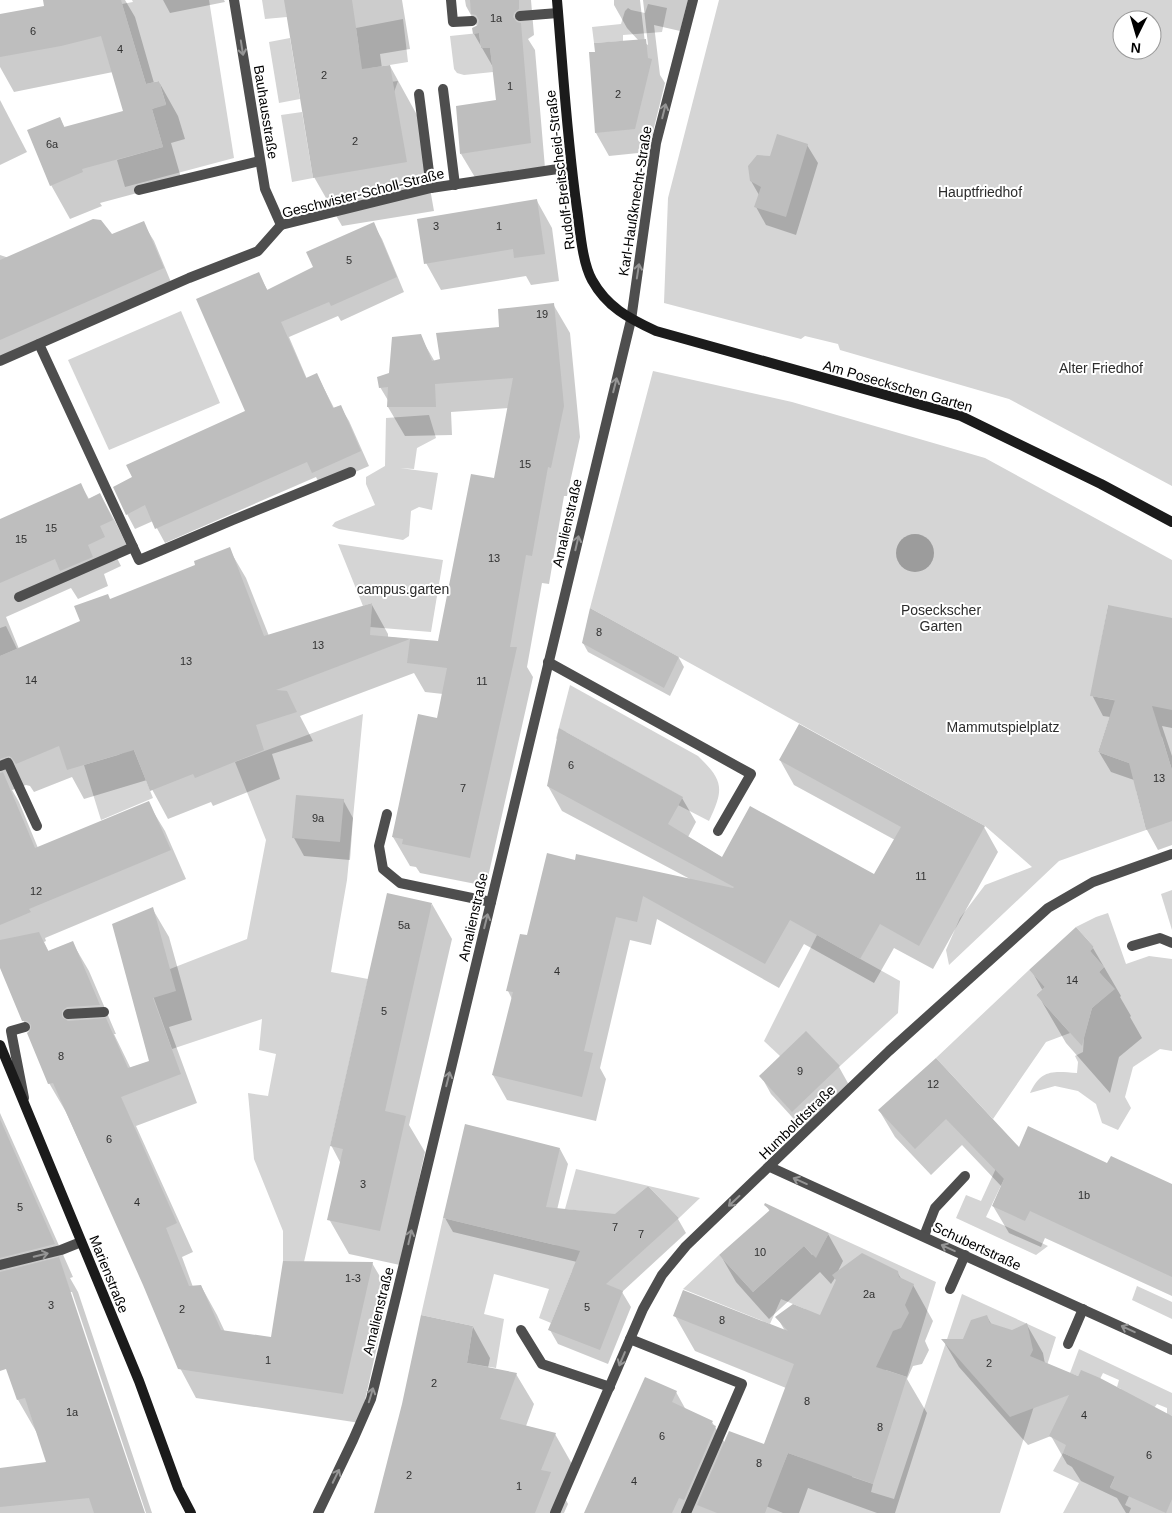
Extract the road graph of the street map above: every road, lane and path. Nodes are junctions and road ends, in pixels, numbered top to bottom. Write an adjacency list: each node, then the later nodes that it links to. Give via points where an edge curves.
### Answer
1 (234, 0): 10 (street, Bauhausstraße, one-way to 10)
2 (451, 0): 7 (street, via 453,22)
3 (557, 0): 5 (street, Rudolf-Breitscheid-Straße)
4 (693, 0): 16 (street, Karl-Haußknecht-Straße, one-way to 4, via 656,144)
5 (558, 13): 6 (street); 11 (street, Rudolf-Breitscheid-Straße)
6 (520, 16)
7 (472, 20)
8 (443, 89): 12 (street)
9 (419, 94): 13 (street)
10 (260, 162): 14 (street); 15 (street, Bauhausstraße, via 265,189)
11 (571, 167): 12 (street, Geschwister-Scholl-Straße); 16 (street, Rudolf-Breitscheid-Straße, via 582,247 591,278 608,303)
12 (455, 185): 13 (street, Geschwister-Scholl-Straße)
13 (431, 188): 15 (street, Geschwister-Scholl-Straße)
14 (139, 190)
15 (281, 225): 17 (street, Geschwister-Scholl-Straße, via 258,251)
16 (631, 320): 20 (street, Am Poseckschen Garten, via 687,341 961,416); 23 (street, Amalienstraße, one-way to 16)
17 (39, 344): 18 (street, Geschwister-Scholl-Straße); 21 (street)
18 (0, 362)
19 (351, 472): 21 (street, via 139,560)
20 (1172, 522)
21 (133, 547): 22 (street)
22 (18, 597)
23 (548, 662): 27 (street, via 751,774); 29 (street, Amalienstraße)
24 (0, 766): 26 (street, via 8,763)
25 (387, 814): 29 (street, via 379,846 382,869 400,883)
26 (37, 826)
27 (718, 831)
28 (1172, 854): 37 (street, Humboldtstraße, via 1093,882 1048,908 889,1052)
29 (491, 902): 51 (street, Amalienstraße, one-way to 29, via 371,1399)
30 (1172, 944): 31 (street, via 1160,938)
31 (1132, 946)
32 (104, 1012): 33 (street)
33 (68, 1014)
34 (25, 1028): 36 (street, via 12,1031)
35 (0, 1045): 36 (street, Marienstraße)
36 (26, 1106): 40 (street, Marienstraße)
37 (770, 1167): 39 (street, Schubertstraße, one-way to 37); 46 (street, Humboldtstraße, one-way to 46, via 686,1246 662,1275)
38 (965, 1176): 39 (street, via 936,1208)
39 (924, 1236): 41 (street, Schubertstraße, one-way to 39)
40 (81, 1242): 42 (street, one-way to 40); 50 (street, Marienstraße, via 139,1381 178,1488)
41 (965, 1255): 43 (street); 44 (street, Schubertstraße)
42 (0, 1265)
43 (950, 1289)
44 (1083, 1309): 47 (street); 48 (street, Schubertstraße, one-way to 44)
45 (521, 1330): 49 (street, via 542,1364)
46 (630, 1338): 49 (street, Humboldtstraße, one-way to 49); 53 (street, via 742,1384)
47 (1068, 1344)
48 (1172, 1350)
49 (610, 1387): 52 (street, Humboldtstraße)
50 (191, 1513)
51 (318, 1513)
52 (555, 1513)
53 (686, 1513)

